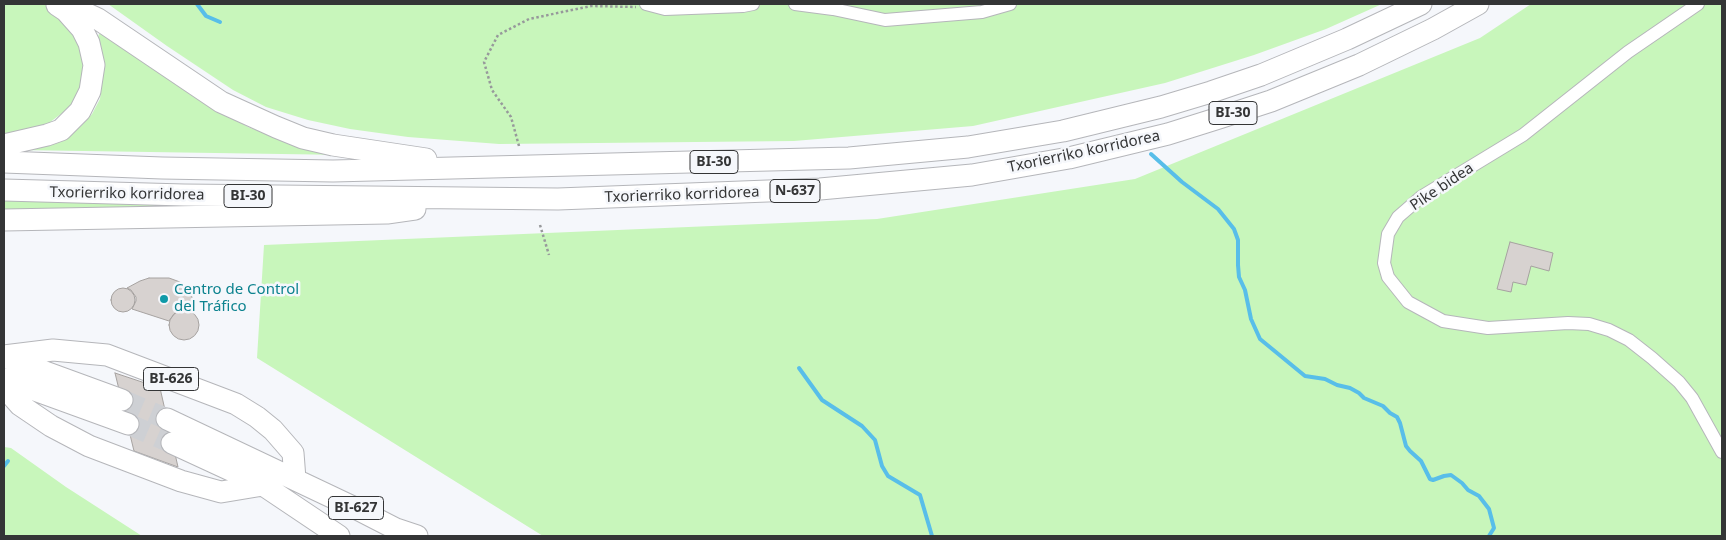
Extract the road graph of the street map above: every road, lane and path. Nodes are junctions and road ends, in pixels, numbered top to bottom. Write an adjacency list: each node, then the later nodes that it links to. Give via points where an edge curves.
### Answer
1 (55, 4): 10 (highway, via 82,29 89,43 94,65 90,91 80,111 61,130)
2 (66, 4): 13 (highway, via 98,19 221,102 276,128 333,145 430,159)
3 (753, 4): 9 (street)
4 (795, 4): 5 (street, via 885,20 982,12)
5 (1010, 4)
6 (1421, 4): 13 (highway, Txorierriko korridorea / BI-30, via 1347,39 1211,92 1111,120 1015,140 849,158)
7 (1478, 4): 14 (highway, Txorierriko korridorea / BI-30, via 1359,65 1271,101 1168,134 1078,156)
8 (1698, 4): 28 (street, Pike bidea, via 1628,52 1523,135 1422,197 1398,216 1388,234 1384,263 1388,276 1408,302 1443,321 1488,328 1589,324 1628,340 1666,370 1692,398)
9 (642, 6): 11 (path, via 591,6 529,19 498,35 484,62 492,90 511,117)
10 (4, 145)
11 (519, 146)
12 (4, 162): 13 (highway, Txorierriko korridorea / BI-30, via 333,171)
13 (460, 168)
14 (972, 175): 16 (highway, Txorierriko korridorea / N-637, via 820,190)
15 (4, 190): 17 (highway, Txorierriko korridorea / BI-30)
16 (618, 198): 17 (highway, Txorierriko korridorea / BI-30)
17 (492, 200): 18 (highway, via 387,213)
18 (4, 220)
19 (540, 224): 20 (path)
20 (549, 255)
21 (4, 356): 24 (highway, BI-626); 29 (highway, BI-626, via 53,350 107,355 236,404 274,430 293,453)
22 (4, 379): 26 (highway)
23 (4, 388): 30 (highway, via 20,404 69,436 181,482 221,492)
24 (122, 400)
25 (167, 418): 29 (highway)
26 (128, 424)
27 (172, 443): 30 (highway)
28 (1722, 452)
29 (296, 479): 31 (highway); 33 (highway, BI-627, via 396,529)
30 (263, 485): 31 (highway); 32 (highway, BI-627)
31 (379, 533)
32 (339, 536)
33 (417, 536)

